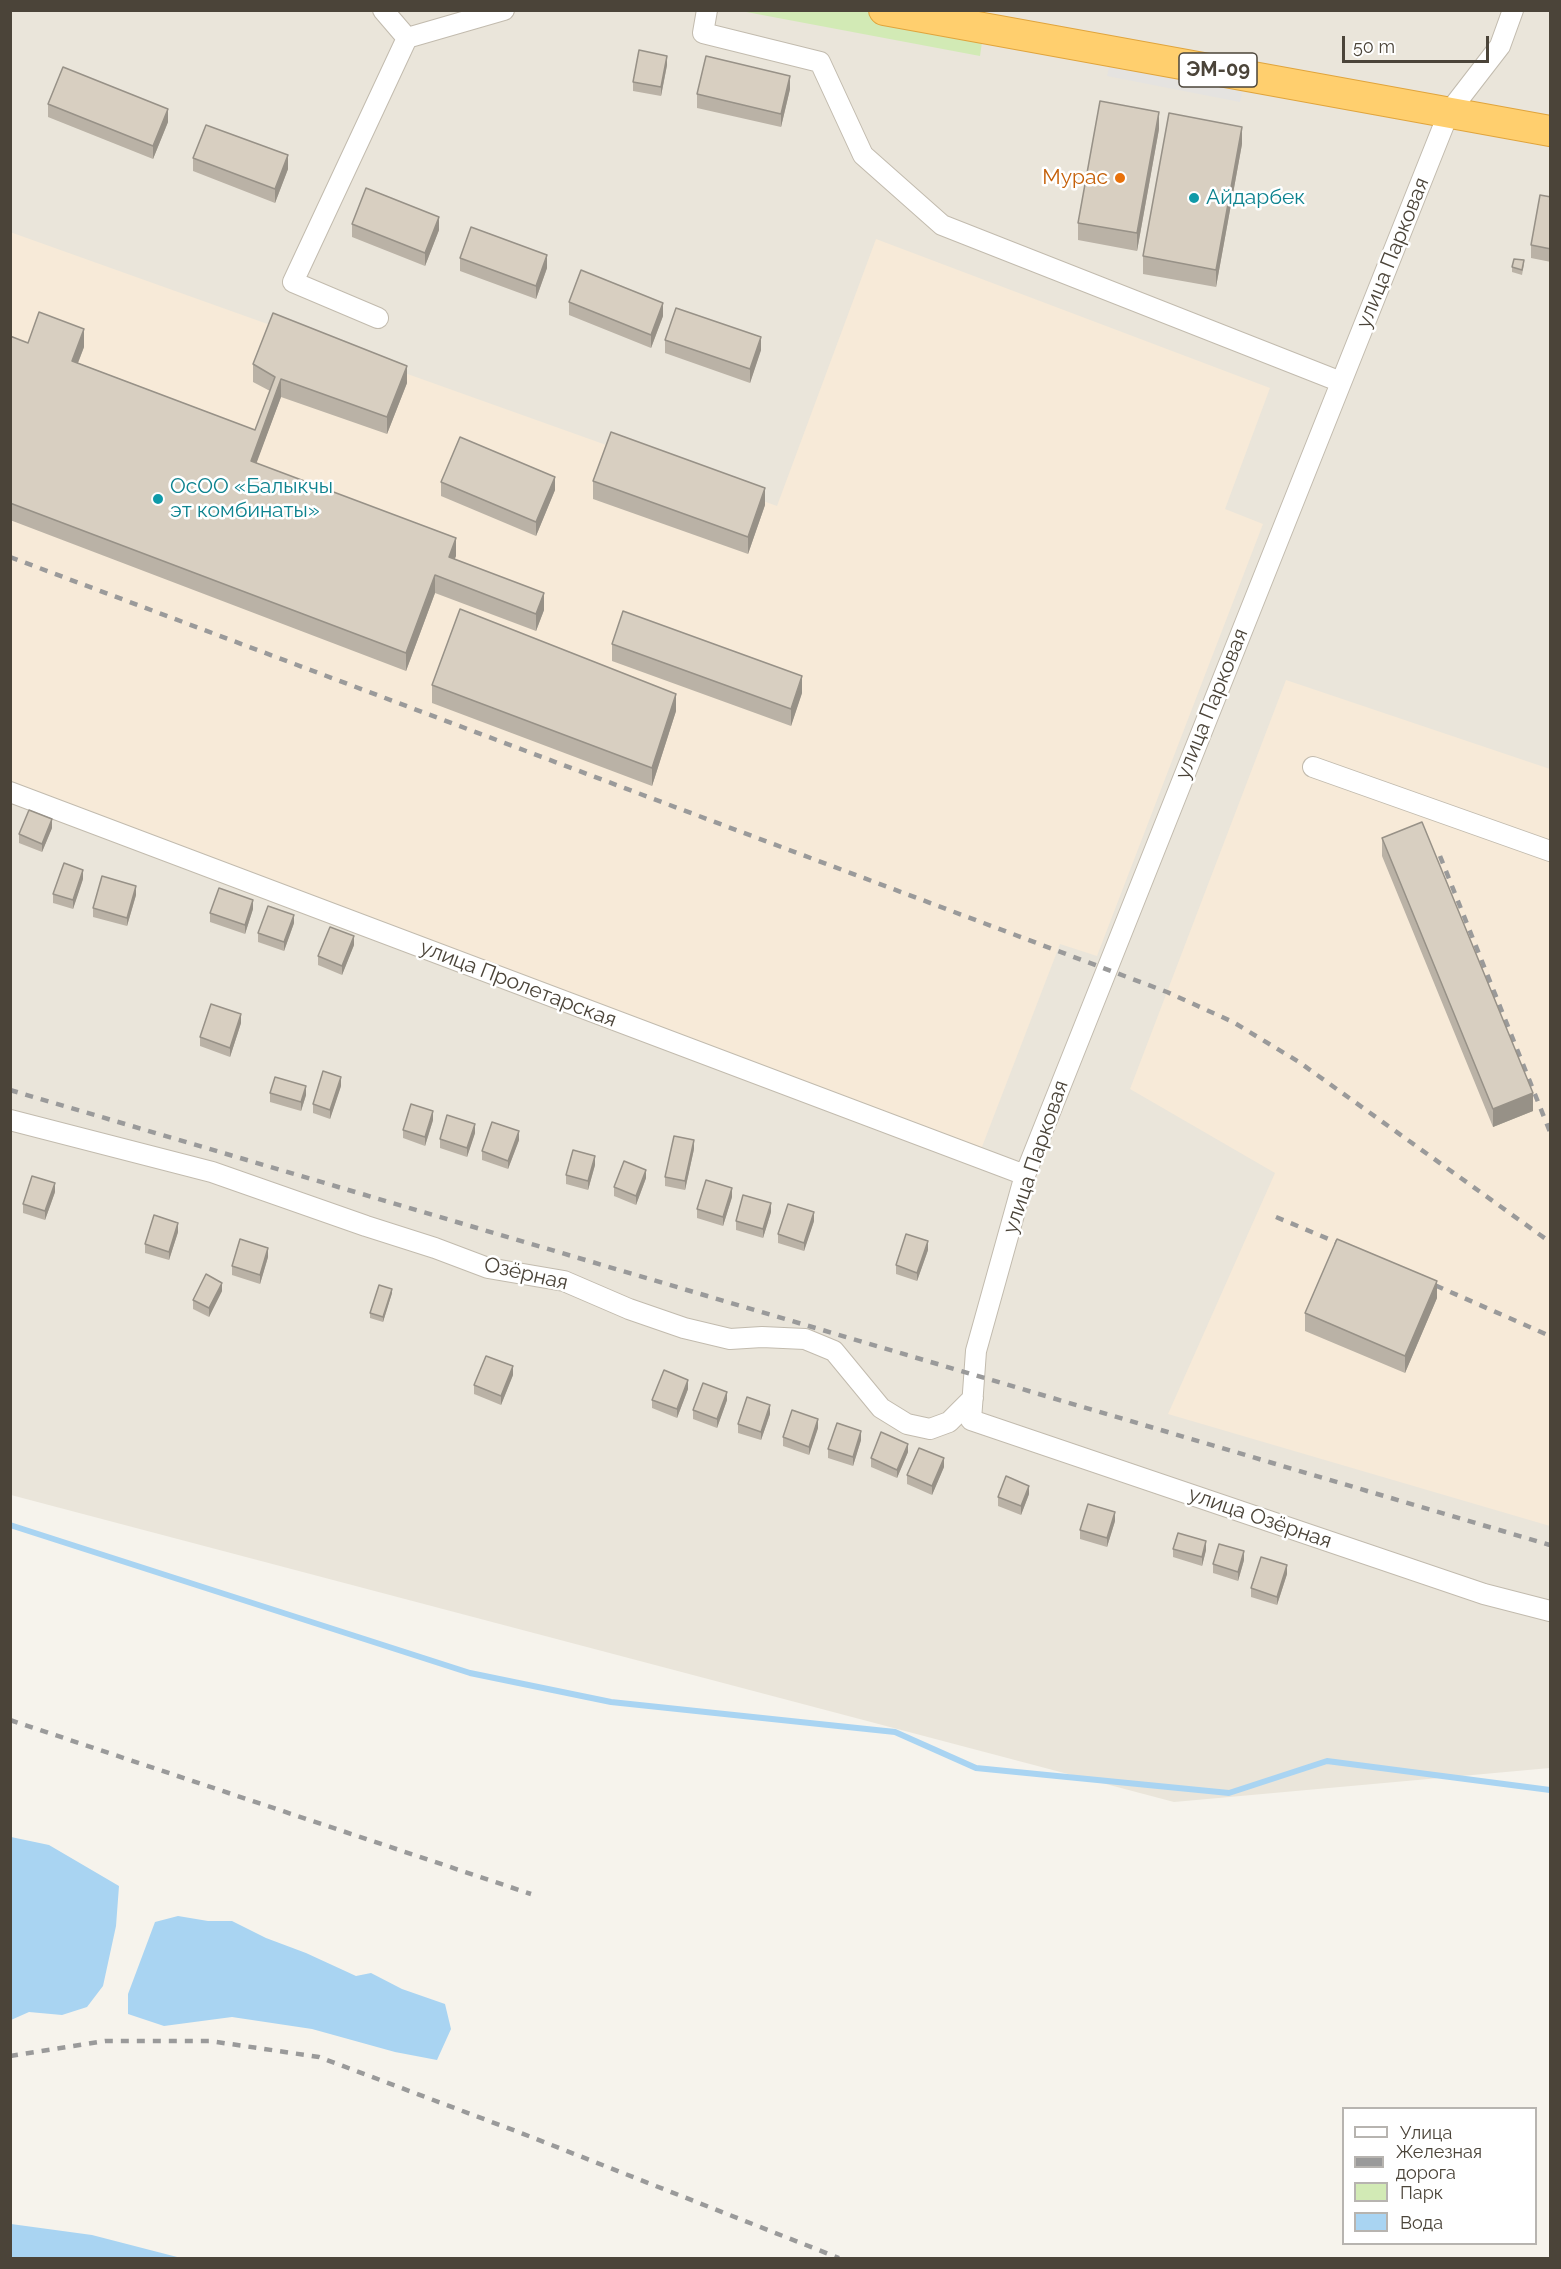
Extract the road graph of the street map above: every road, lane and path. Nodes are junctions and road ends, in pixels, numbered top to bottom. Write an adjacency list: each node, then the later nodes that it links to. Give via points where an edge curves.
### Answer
1 (383, 10): 6 (street)
2 (504, 10): 6 (street)
3 (707, 10): 10 (street, via 703,33 820,62 863,155 942,225)
4 (884, 10): 7 (highway, ЭМ-09)
5 (1513, 10): 7 (street, улица Парковая, via 1500,46)
6 (407, 38): 9 (street, via 292,282)
7 (1449, 111): 8 (highway, ЭМ-09); 10 (street, улица Парковая)
8 (1551, 131)
9 (378, 318)
10 (1341, 382): 15 (street, улица Парковая)
11 (1313, 767): 13 (street)
12 (10, 792): 15 (street, улица Пролетарская)
13 (1551, 851)
14 (10, 1120): 16 (street, Озёрная, via 212,1172 488,1268 564,1281 684,1328 730,1339 805,1339 834,1351 881,1408 907,1424 930,1429 949,1422)
15 (1025, 1175): 16 (street, улица Парковая, via 976,1351)
16 (973, 1398): 17 (street, улица Парковая)
17 (971, 1420): 18 (street, улица Озёрная, via 1484,1594)
18 (1551, 1611)

